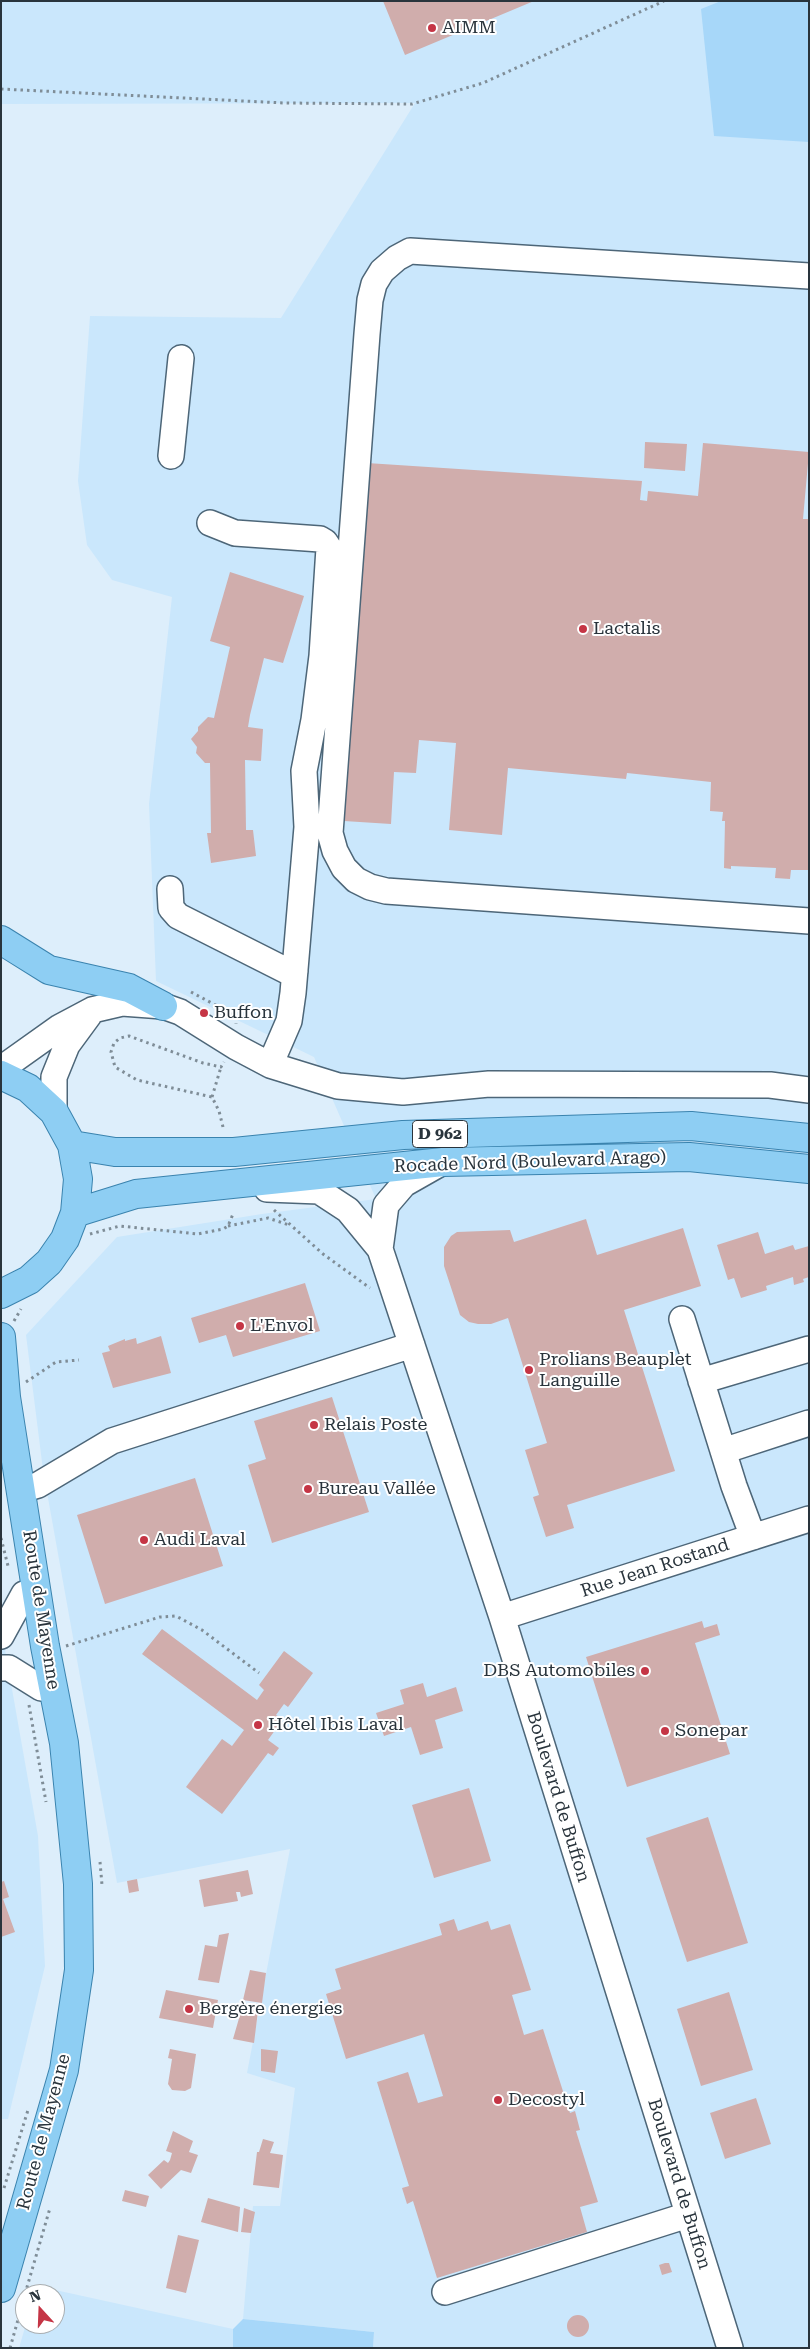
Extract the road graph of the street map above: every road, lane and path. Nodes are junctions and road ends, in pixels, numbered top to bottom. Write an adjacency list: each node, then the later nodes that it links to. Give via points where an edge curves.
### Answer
1 (664, 1): 2 (path, via 483,83 412,104 284,103)
2 (1, 89)
3 (809, 276): 8 (street, via 410,251 382,271 374,284 366,334 330,834 344,868 356,880 386,891)
4 (182, 358): 5 (street)
5 (171, 456)
6 (210, 523): 10 (street, via 236,533 320,539 329,548 322,656 304,771 307,826)
7 (170, 889): 10 (street, via 171,908 178,916 287,971)
8 (809, 921)
9 (1, 940): 11 (main road, via 49,970 129,988)
10 (294, 971): 14 (street, via 289,1021)
11 (163, 1006): 12 (street, via 122,1003); 14 (street, via 197,1021)
12 (92, 1010): 16 (street, via 60,1026); 20 (street, via 67,1045 54,1077)
13 (226, 1060): 15 (path)
14 (270, 1065): 18 (street, via 338,1086 403,1092 488,1084 770,1085)
15 (221, 1067): 19 (path); 19 (path, via 128,1036 114,1043 111,1052 115,1067 137,1080)
16 (1, 1069)
17 (1, 1075): 20 (main road, via 28,1088)
18 (809, 1090)
19 (212, 1096): 21 (path)
20 (54, 1112): 23 (main road)
21 (223, 1127)
22 (809, 1138): 23 (main road, D 962, via 691,1126 403,1135 234,1152 115,1152)
23 (72, 1145): 31 (main road)
24 (443, 1162): 25 (main road, Rocade Nord (Boulevard Arago) / D 962, via 689,1157); 26 (main road, Rocade Nord (Boulevard Arago) / D 962); 32 (street, via 404,1184 386,1205)
25 (809, 1169)
26 (202, 1186): 31 (main road, Rocade Nord (Boulevard Arago) / D 962, via 136,1194); 32 (street, via 319,1191 348,1210)
27 (272, 1209): 30 (path)
28 (233, 1214): 29 (path)
29 (228, 1226): 30 (path, via 268,1218); 31 (path, via 198,1234 120,1226)
30 (292, 1226): 33 (path, via 348,1274)
31 (85, 1227): 34 (main road, via 65,1239 49,1262 29,1280)
32 (380, 1249): 36 (street, Boulevard de Buffon)
33 (375, 1291)
34 (7, 1313): 43 (main road, Route de Mayenne, via 6,1397)
35 (682, 1319): 39 (street)
36 (412, 1345): 43 (street, via 112,1441 38,1485); 48 (street, Boulevard de Buffon)
37 (809, 1349): 39 (street)
38 (79, 1360): 40 (path, via 56,1362)
39 (701, 1381): 42 (street)
40 (25, 1382)
41 (809, 1423): 42 (street)
42 (723, 1451): 45 (street)
43 (11, 1481): 47 (main road, Route de Mayenne); 55 (main road, Route de Mayenne, via 64,1743)
44 (809, 1519): 45 (street, Rue Jean Rostand)
45 (753, 1537): 48 (street, Rue Jean Rostand)
46 (1, 1538): 47 (path)
47 (17, 1583): 49 (street); 53 (main road, Route de Mayenne)
48 (502, 1617): 58 (street, Boulevard de Buffon)
49 (1, 1636)
50 (60, 1648): 52 (path, via 160,1617 176,1616 202,1630)
51 (1, 1668): 53 (street, via 9,1668)
52 (259, 1674)
53 (34, 1692): 54 (path); 55 (main road, Route de Mayenne)
54 (46, 1807)
55 (78, 1884): 59 (main road, Route de Mayenne, via 79,1970 64,2070)
56 (31, 2102): 57 (path)
57 (4, 2190)
58 (688, 2215): 60 (street); 63 (street, Boulevard de Buffon)
59 (1, 2288)
60 (445, 2292)
61 (15, 2330): 62 (path)
62 (10, 2348)
63 (730, 2348)

